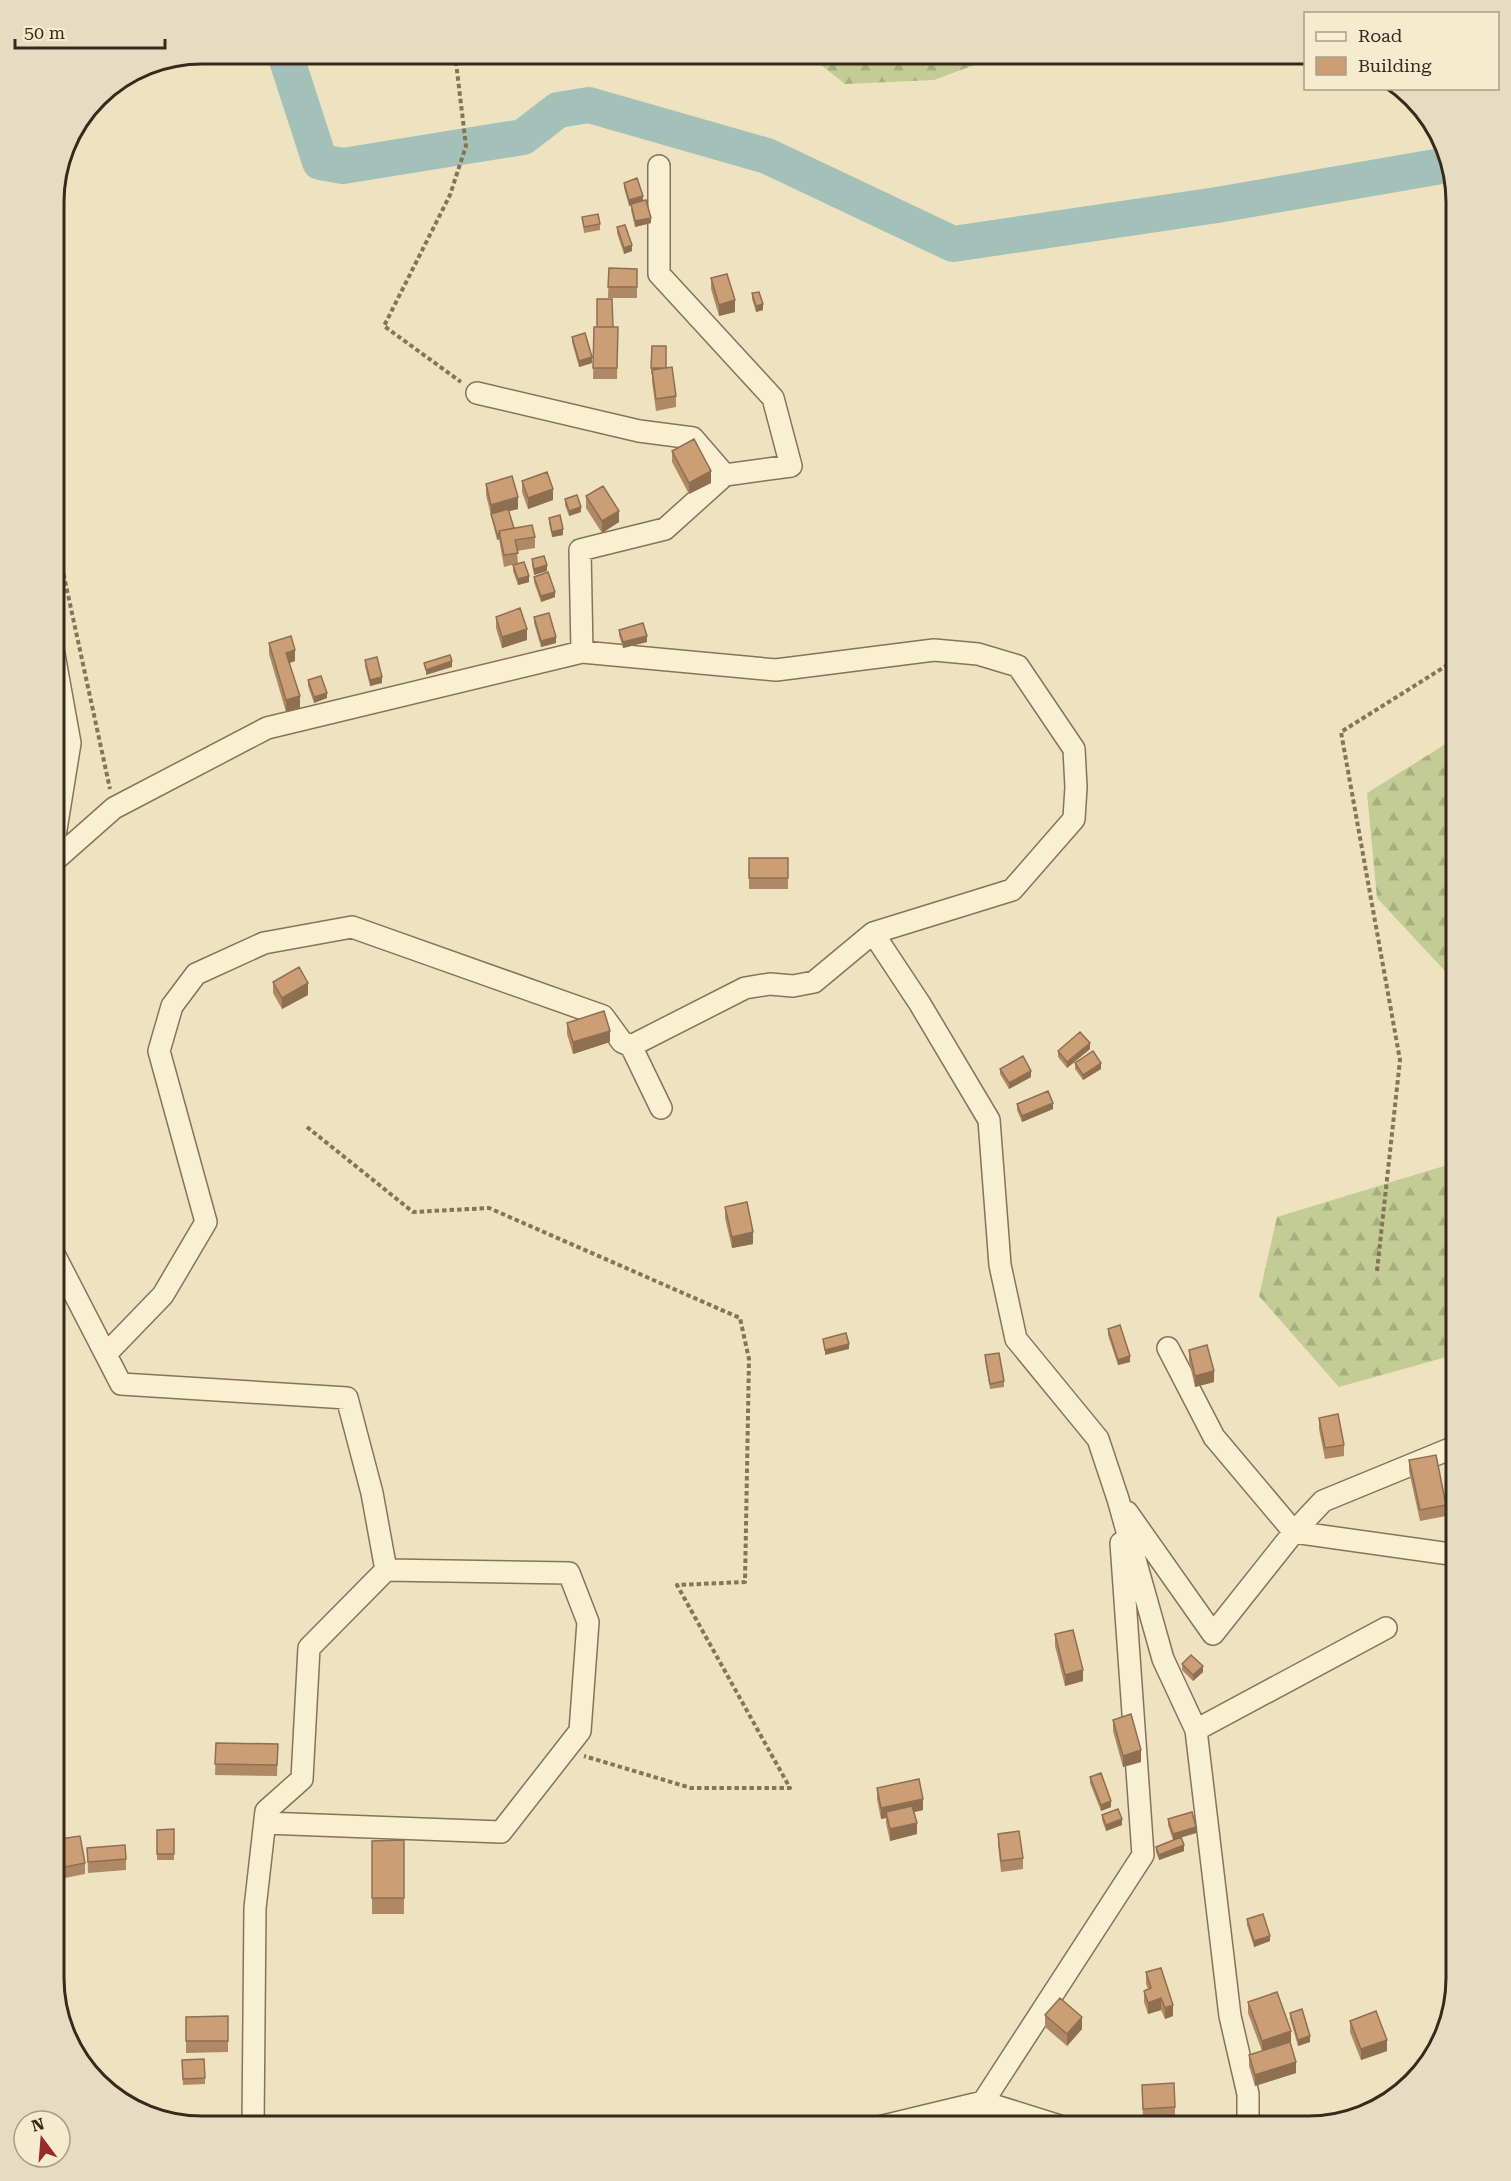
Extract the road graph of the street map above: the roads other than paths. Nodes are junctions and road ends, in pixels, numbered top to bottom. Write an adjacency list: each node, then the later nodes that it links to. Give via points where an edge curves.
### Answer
1 (659, 166): 3 (street, via 659,274 773,398 791,466)
2 (477, 393): 3 (street, via 639,431 693,438)
3 (725, 475): 4 (street, via 665,529 580,550)
4 (582, 652): 7 (street, via 267,728 114,808); 8 (street, via 776,670 934,650 978,654 1018,666 1074,749 1074,819 1012,890)
5 (65, 714): 6 (street, via 70,743)
6 (65, 776)
7 (65, 852)
8 (873, 933): 9 (street, via 814,982 745,988); 15 (street, via 989,1120 1000,1265 1016,1339 1098,1439)
9 (631, 1047): 10 (street); 13 (street, via 622,1042 603,1017 352,927 264,943 196,974 172,1006 159,1051 206,1222 163,1295)
10 (661, 1108)
11 (64, 1274): 13 (street)
12 (1168, 1348): 16 (street, via 1214,1437)
13 (106, 1354): 18 (street, via 122,1384 347,1398)
14 (1446, 1451): 16 (street, via 1323,1501)
15 (1118, 1498): 16 (street, via 1213,1634); 20 (street, via 1163,1659); 22 (street, via 1143,1855)
16 (1294, 1532): 17 (street)
17 (1446, 1553)
18 (387, 1570): 21 (street, via 309,1648 302,1779 266,1811); 21 (street, via 569,1573 588,1622 580,1731 501,1832)
19 (1386, 1628): 20 (street)
20 (1196, 1730): 27 (street, via 1230,2016 1248,2094)
21 (265, 1823): 23 (street, via 255,1908)
22 (983, 2102): 24 (street); 25 (street); 26 (street)
23 (253, 2116)
24 (925, 2116)
25 (980, 2116)
26 (1028, 2116)
27 (1248, 2116)

